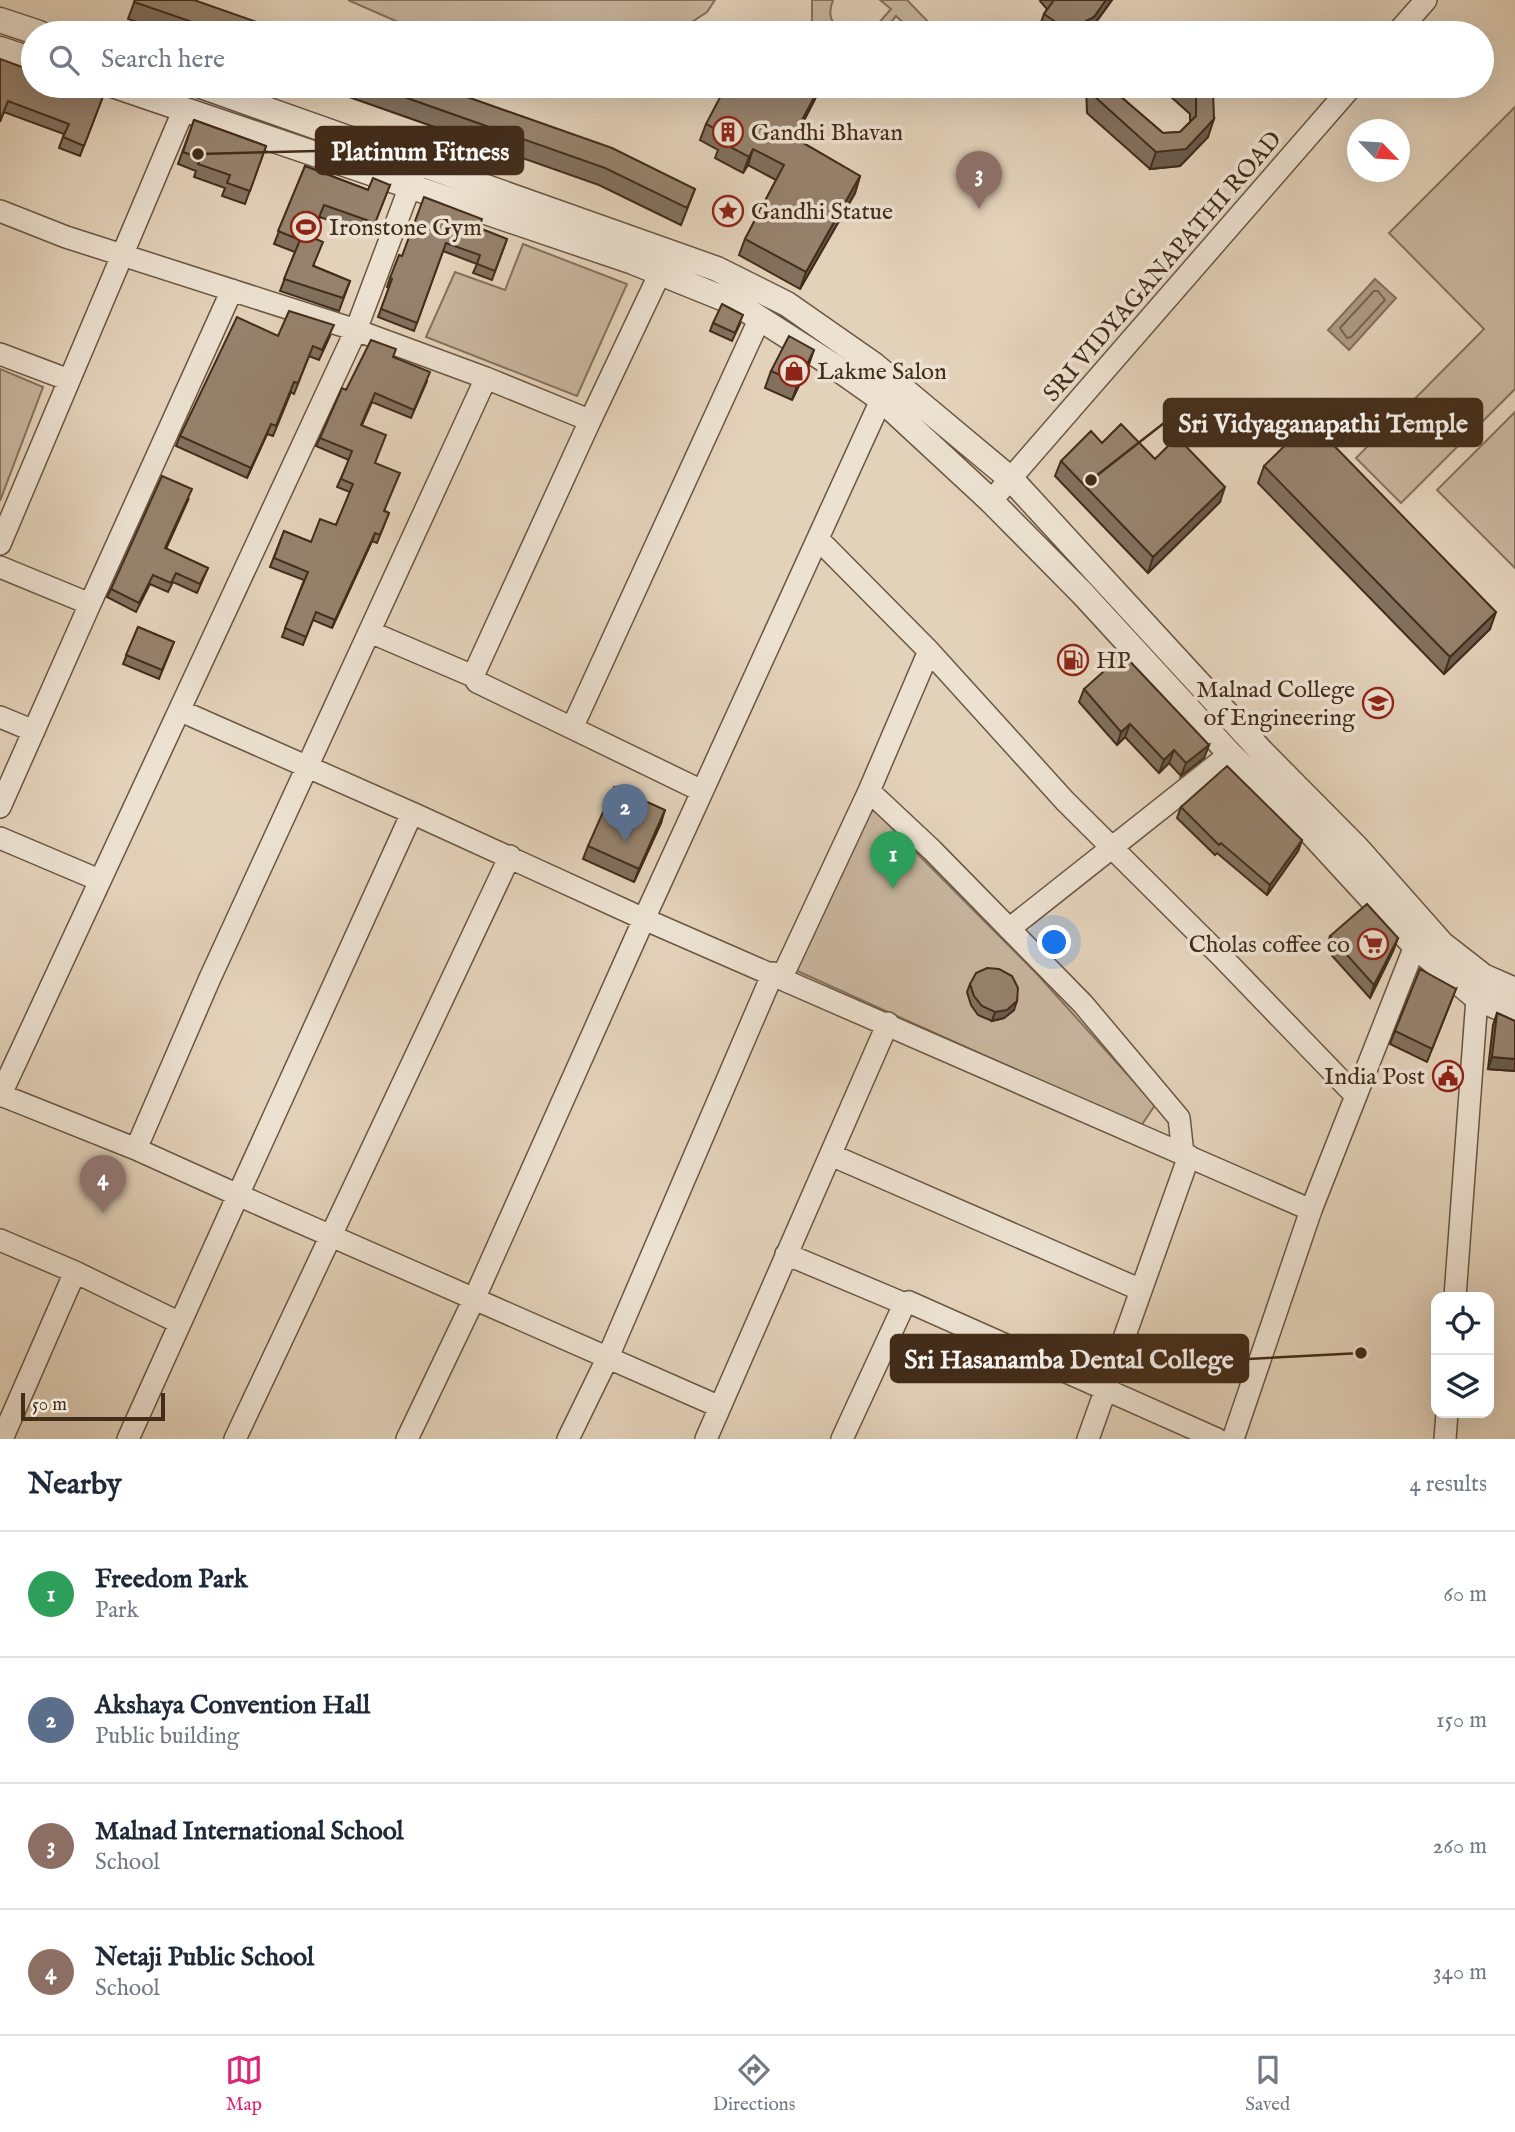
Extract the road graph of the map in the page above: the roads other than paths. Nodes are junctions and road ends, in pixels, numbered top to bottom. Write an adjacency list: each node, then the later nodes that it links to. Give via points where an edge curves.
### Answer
1 (1426, 0): 3 (street)
2 (0, 20): 4 (street)
3 (1408, 21)
4 (21, 27)
5 (0, 49): 6 (street)
6 (21, 56)
7 (153, 98): 10 (street)
8 (230, 98): 11 (street)
9 (1342, 98): 23 (street, SRI VIDYAGANAPATHI ROAD)
10 (184, 108): 11 (street); 13 (street)
11 (415, 174): 14 (street); 17 (street); 21 (street, via 718,270 786,304)
12 (0, 211): 13 (street)
13 (123, 256): 15 (street); 20 (street)
14 (660, 273): 16 (street); 22 (street)
15 (232, 290): 17 (street); 28 (street)
16 (760, 318): 21 (street); 34 (street)
17 (356, 330): 19 (street); 32 (street)
18 (0, 354): 20 (street)
19 (486, 378): 22 (street); 29 (street)
20 (69, 380): 26 (street)
21 (886, 389): 23 (street); 24 (street); 25 (street)
22 (589, 423): 31 (street)
23 (1012, 480): 24 (street, SRI VIDYAGANAPATHI ROAD); 46 (street)
24 (991, 502): 36 (street)
25 (819, 540): 30 (street); 38 (street)
26 (0, 544)
27 (0, 567): 28 (street)
28 (90, 604): 35 (street)
29 (369, 632): 31 (street); 37 (street)
30 (929, 651): 39 (street); 43 (street)
31 (473, 676): 34 (street)
32 (181, 711): 37 (street); 45 (street)
33 (0, 717): 35 (street)
34 (572, 728): 38 (street)
35 (34, 731): 40 (street)
36 (1230, 754): 43 (street); 46 (street)
37 (309, 766): 41 (street); 57 (street)
38 (702, 791): 47 (street)
39 (869, 791): 48 (street); 50 (street)
40 (0, 807)
41 (412, 813): 44 (street); 60 (street)
42 (0, 838): 45 (street)
43 (1112, 848): 48 (street); 56 (street)
44 (510, 856): 47 (street); 62 (street)
45 (99, 880): 55 (street)
46 (1398, 911): 49 (street); 51 (street, via 1442,944)
47 (644, 919): 50 (street); 68 (street)
48 (1009, 929): 59 (street, via 1083,1004 1179,1118)
49 (1415, 946): 51 (street); 56 (street)
50 (778, 975): 54 (street); 71 (street)
51 (1480, 987): 52 (street); 53 (street); 67 (street)
52 (1515, 990)
53 (1515, 1015)
54 (888, 1024): 58 (street); 59 (street)
55 (0, 1095): 57 (street)
56 (1356, 1096): 61 (street)
57 (136, 1149): 60 (street)
58 (831, 1155): 64 (street); 66 (street)
59 (1186, 1155): 61 (street); 66 (street)
60 (238, 1195): 62 (street); 70 (street)
61 (1311, 1210): 84 (street)
62 (330, 1233): 68 (street); 77 (street)
63 (0, 1240): 65 (street)
64 (786, 1254): 69 (street); 73 (street)
65 (75, 1272): 70 (street); 75 (street)
66 (1141, 1290): 72 (street)
67 (1455, 1292)
68 (475, 1297): 71 (street); 78 (street)
69 (905, 1304): 72 (street); 81 (street)
70 (180, 1323): 76 (street)
71 (608, 1357): 73 (street); 79 (street)
72 (1105, 1390): 82 (street); 83 (street)
73 (720, 1406): 80 (street)
74 (1447, 1418): 85 (street)
75 (2, 1439)
76 (128, 1439)
77 (235, 1439)
78 (407, 1439)
79 (568, 1439)
80 (706, 1439)
81 (842, 1439)
82 (1088, 1439)
83 (1217, 1439)
84 (1233, 1439)
85 (1445, 1439)

